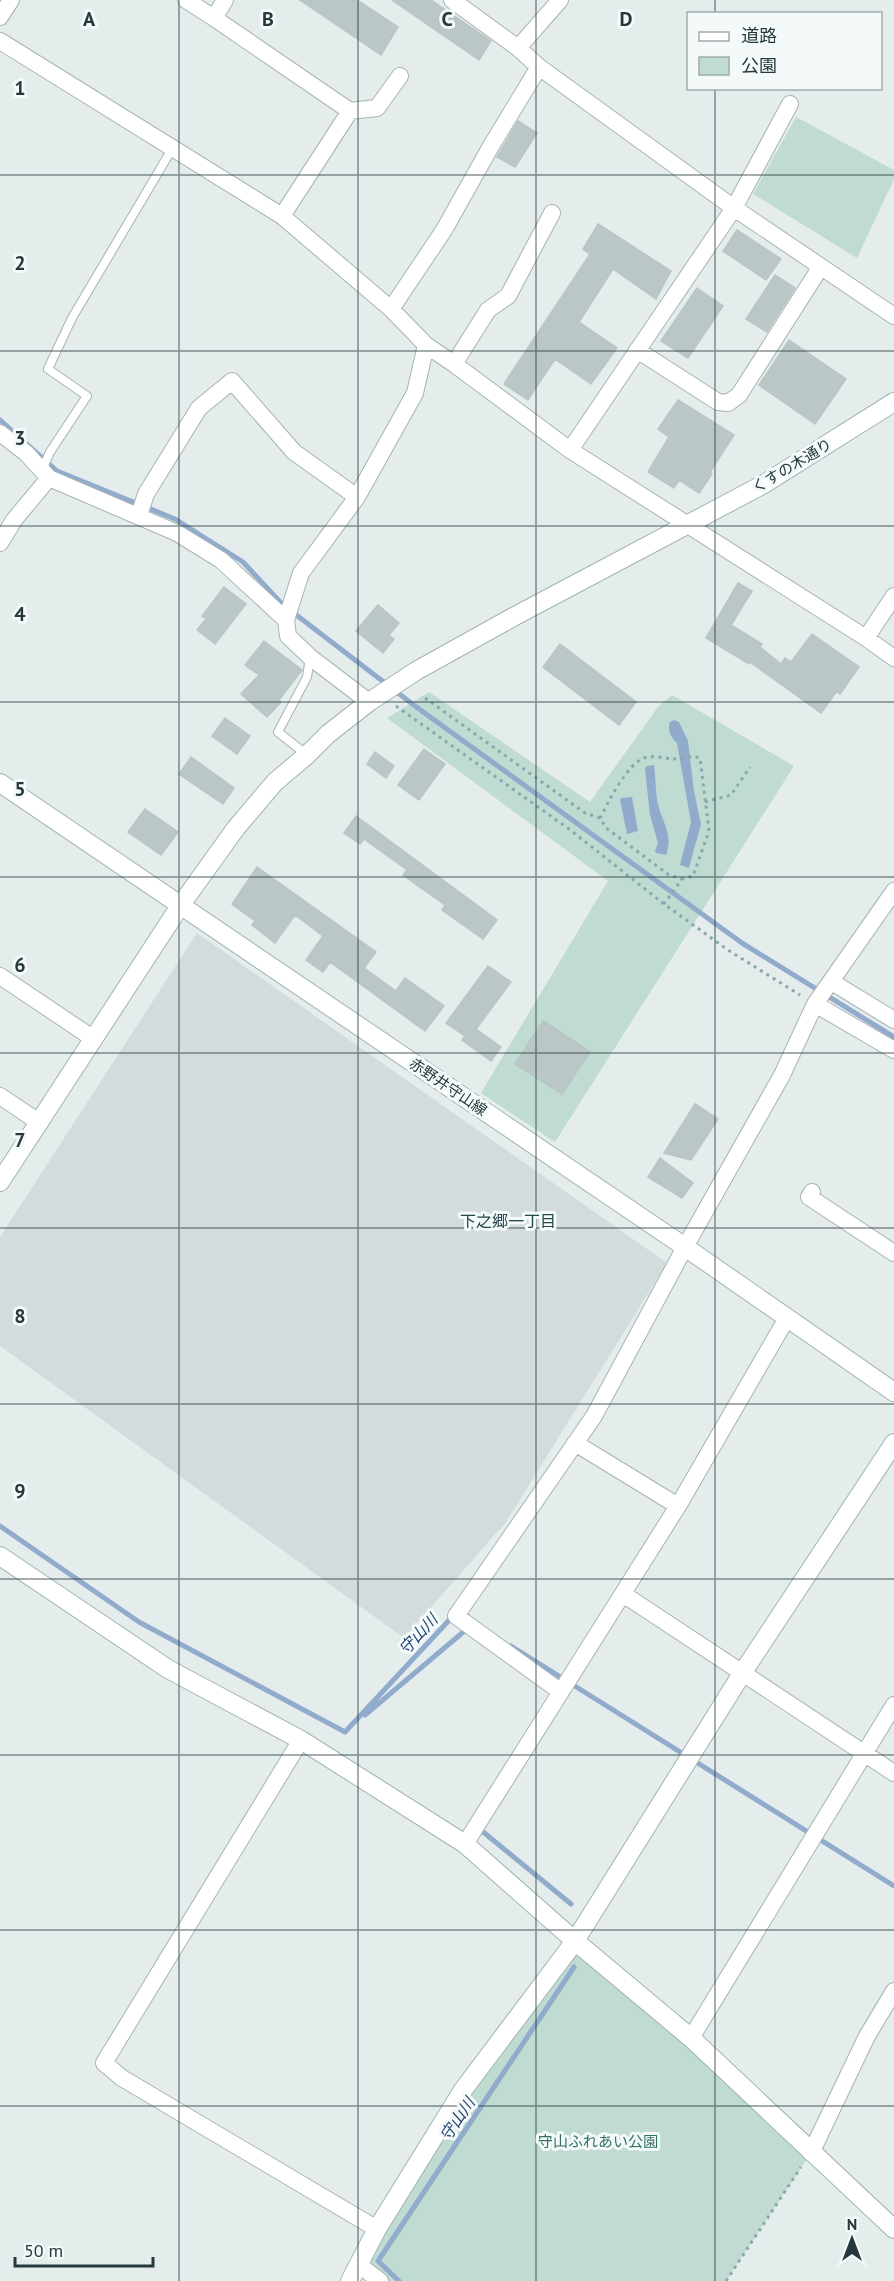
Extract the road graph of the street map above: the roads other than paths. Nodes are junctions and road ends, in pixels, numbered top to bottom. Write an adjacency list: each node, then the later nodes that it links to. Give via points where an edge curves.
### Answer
1 (11, 0): 6 (street)
2 (186, 0): 7 (street)
3 (225, 0): 7 (street)
4 (452, 0): 9 (street)
5 (560, 0): 9 (street)
6 (0, 17)
7 (214, 18): 13 (street)
8 (0, 41): 14 (street)
9 (518, 48): 10 (street)
10 (539, 67): 15 (street); 19 (street, via 444,230)
11 (400, 76): 13 (street, via 376,108)
12 (790, 104): 15 (street)
13 (350, 111): 17 (street)
14 (172, 149): 17 (street); 27 (lane, via 72,318 48,369 87,396 50,452)
15 (734, 208): 18 (street); 22 (street)
16 (552, 213): 23 (street, via 508,296 488,310)
17 (282, 216): 19 (street)
18 (820, 268): 20 (street); 22 (street, via 739,395 728,403 718,402)
19 (391, 309): 21 (street)
20 (894, 316)
21 (426, 345): 23 (street); 28 (street, via 415,393)
22 (637, 350): 26 (street)
23 (454, 364): 26 (street)
24 (894, 402): 30 (street, くすの木通り, via 764,484)
25 (0, 433): 27 (street)
26 (570, 450): 30 (street)
27 (45, 474): 29 (street); 31 (street)
28 (357, 497): 29 (street, via 294,452 232,381 200,408); 33 (street, via 301,573)
29 (142, 506): 33 (street, via 221,560)
30 (688, 526): 34 (street); 37 (street, くすの木通り, via 516,615)
31 (0, 543)
32 (894, 596): 34 (street)
33 (288, 613): 35 (street, via 288,636)
34 (866, 638): 36 (street)
35 (310, 657): 37 (street); 38 (lane, via 307,677 278,732)
36 (894, 658)
37 (374, 698): 38 (street, くすの木通り)
38 (307, 755): 41 (street, くすの木通り, via 275,782 252,809)
39 (0, 783): 41 (street, 赤野井守山線)
40 (894, 891): 43 (street)
41 (180, 906): 46 (street, くすの木通り); 52 (street, 赤野井守山線)
42 (0, 976): 46 (street)
43 (832, 982): 44 (street); 45 (street)
44 (815, 1004): 47 (street); 52 (street, via 782,1075)
45 (894, 1020)
46 (94, 1039): 49 (street, くすの木通り)
47 (894, 1050)
48 (0, 1096): 49 (street)
49 (40, 1123): 50 (street, くすの木通り)
50 (0, 1182)
51 (812, 1192): 53 (street, via 809,1197)
52 (685, 1247): 54 (street, 赤野井守山線); 56 (street, via 594,1416)
53 (894, 1253)
54 (787, 1318): 55 (street, 赤野井守山線); 58 (street)
55 (894, 1392)
56 (575, 1443): 58 (street); 62 (street, via 456,1616)
57 (894, 1443): 61 (street)
58 (678, 1506): 60 (street)
59 (0, 1556): 64 (street, via 168,1669)
60 (623, 1594): 61 (street); 62 (street)
61 (743, 1672): 65 (street); 68 (street)
62 (561, 1692): 67 (street)
63 (894, 1705): 65 (street)
64 (301, 1740): 67 (street); 72 (street, via 104,2063 122,2078)
65 (864, 1754): 66 (street); 70 (street)
66 (894, 1773)
67 (465, 1844): 68 (street)
68 (575, 1941): 70 (street); 72 (street, via 463,2090)
69 (894, 1991): 71 (street, via 867,2036)
70 (691, 2038): 71 (street)
71 (811, 2152): 73 (street)
72 (377, 2229): 74 (street)
73 (894, 2229)
74 (358, 2264): 75 (street); 76 (street)
75 (350, 2281)
76 (380, 2281)

